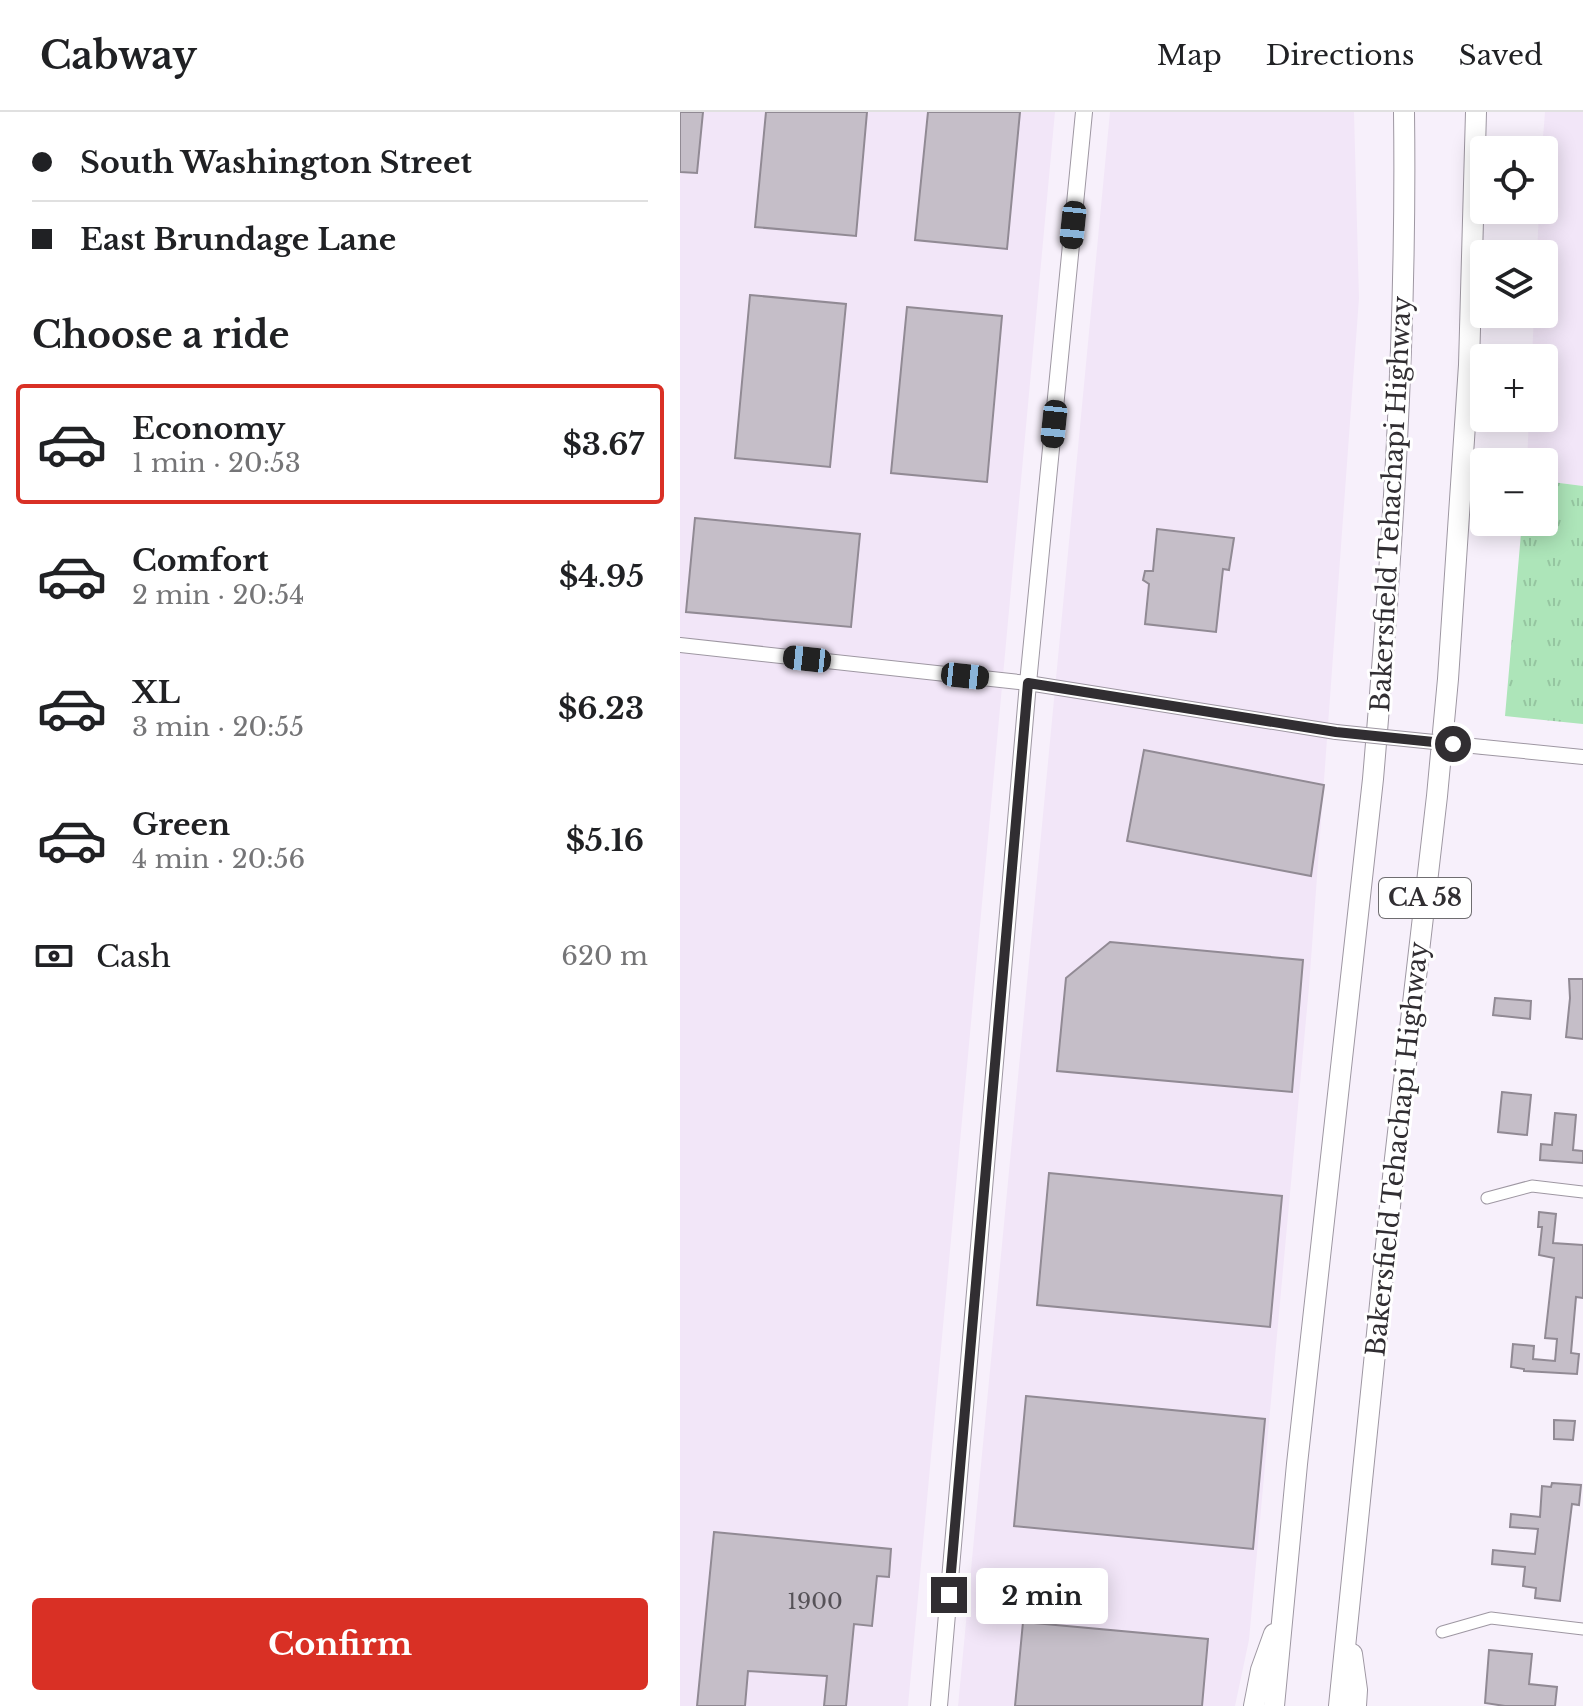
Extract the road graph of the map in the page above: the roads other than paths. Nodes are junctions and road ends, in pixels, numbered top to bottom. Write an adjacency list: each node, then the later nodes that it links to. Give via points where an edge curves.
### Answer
1 (1084, 112): 9 (main road)
2 (1404, 112): 13 (highway, Bakersfield Tehachapi Highway / CA 58, via 1406,246 1382,666)
3 (1476, 112): 5 (highway, Bakersfield Tehachapi Highway / CA 58)
4 (1483, 112): 6 (highway)
5 (1476, 136)
6 (1480, 136)
7 (1473, 224): 14 (highway, Bakersfield Tehachapi Highway / CA 58, via 1448,679)
8 (680, 645): 9 (street)
9 (1028, 683): 10 (street, bridge, via 1336,732); 17 (main road)
10 (1583, 757)
11 (1583, 1192): 12 (street, via 1532,1186)
12 (1487, 1198)
13 (1284, 1608): 18 (highway); 19 (highway, Bakersfield Tehachapi Highway / CA 58)
14 (1347, 1622): 20 (highway, Bakersfield Tehachapi Highway / CA 58); 21 (highway)
15 (1583, 1629): 16 (street, via 1491,1618)
16 (1442, 1632)
17 (939, 1706)
18 (1254, 1706)
19 (1274, 1706)
20 (1339, 1706)
21 (1356, 1706)

